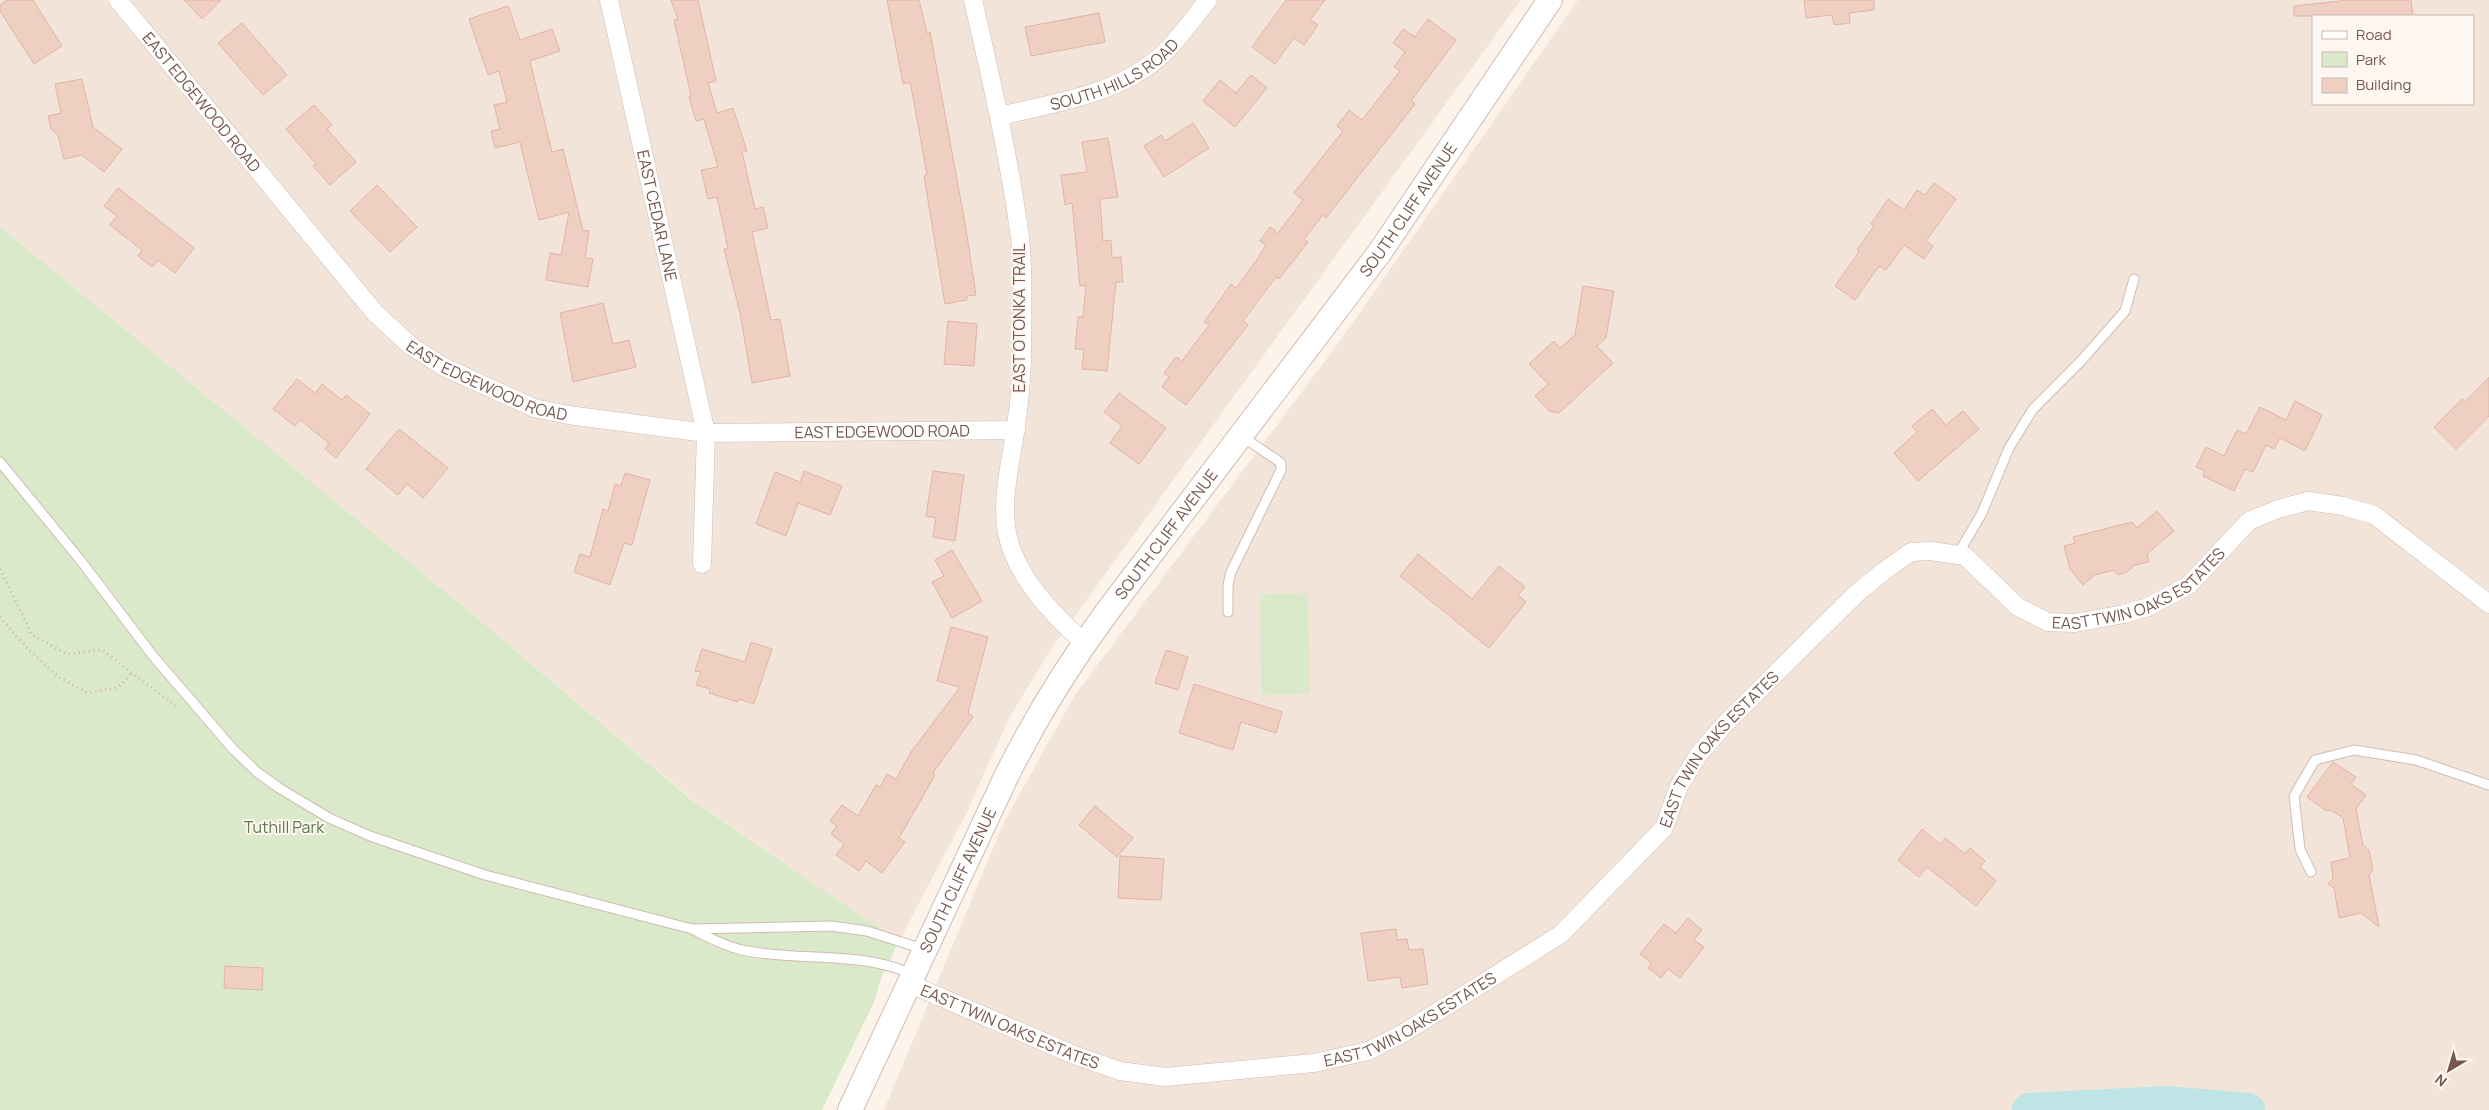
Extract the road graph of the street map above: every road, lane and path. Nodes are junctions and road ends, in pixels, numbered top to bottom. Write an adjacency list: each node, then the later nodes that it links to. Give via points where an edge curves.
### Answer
1 (118, 0): 9 (street, EAST EDGEWOOD ROAD, via 375,313 411,346 444,367 534,408)
2 (609, 0): 9 (street, EAST CEDAR LANE)
3 (973, 0): 6 (street, EAST OTONKA TRAIL)
4 (1208, 0): 6 (street, SOUTH HILLS ROAD, via 1168,49 1120,82 1096,92)
5 (1550, 0): 10 (main road, SOUTH CLIFF AVENUE, via 1380,252)
6 (1000, 116): 8 (street, EAST OTONKA TRAIL, via 1020,238 1022,356)
7 (2134, 279): 12 (lane, via 2124,311 2081,362 2033,409 2009,448 1982,513)
8 (1016, 430): 9 (street, EAST EDGEWOOD ROAD); 18 (street, EAST OTONKA TRAIL, via 1006,489 1008,535 1016,559 1042,600)
9 (706, 433): 13 (street, EAST CEDAR LANE)
10 (1241, 436): 16 (lane, via 1278,460 1281,470 1231,572); 18 (main road, SOUTH CLIFF AVENUE)
11 (0, 462): 23 (lane, via 153,656 233,749 279,788 321,813 370,836 485,875)
12 (1958, 554): 15 (street, EAST TWIN OAKS ESTATES, via 1970,560 2018,607 2048,622 2075,622 2148,607 2189,585 2249,521 2308,501 2374,515); 25 (street, EAST TWIN OAKS ESTATES, via 1911,552 1870,582 1724,725 1678,786 1664,828 1561,934 1368,1052 1314,1062 1165,1077 1120,1072 1074,1055)
13 (702, 564)
14 (0, 569): 19 (path, via 32,635 68,654 102,650)
15 (2489, 604)
16 (1228, 612)
17 (0, 617): 19 (path, via 60,678 88,693 118,688)
18 (1084, 643): 24 (main road, SOUTH CLIFF AVENUE, via 1023,743)
19 (133, 672): 20 (path)
20 (182, 711)
21 (2489, 785): 22 (lane, via 2416,760 2354,750 2315,760 2294,796 2300,849)
22 (2311, 872)
23 (692, 929): 24 (lane, via 831,926 867,931); 25 (lane, via 721,944 743,950 865,961 887,965)
24 (924, 949): 25 (main road, SOUTH CLIFF AVENUE)
25 (910, 979): 26 (main road, SOUTH CLIFF AVENUE)
26 (850, 1110)

